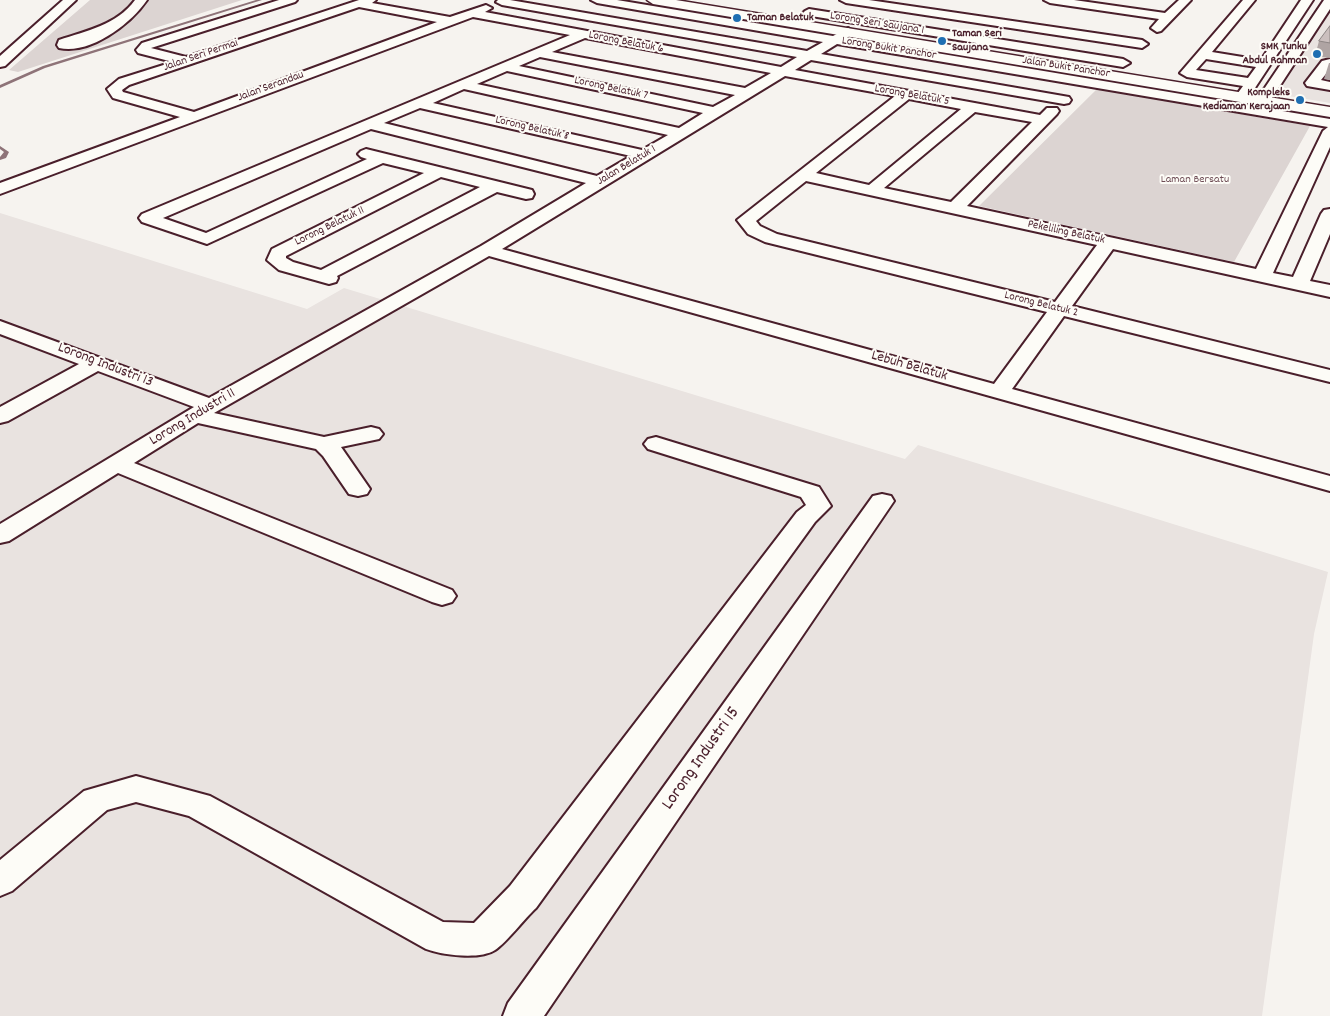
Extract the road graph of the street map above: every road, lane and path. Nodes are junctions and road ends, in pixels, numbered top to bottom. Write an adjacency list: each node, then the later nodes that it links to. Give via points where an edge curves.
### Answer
1 (70, 0): 30 (street)
2 (141, 0): 21 (street, via 128,14)
3 (291, 0): 29 (street, via 146,46 142,50)
4 (597, 0): 12 (street, Lorong Bukit Panchor)
5 (846, 0): 18 (street)
6 (1050, 0): 17 (street)
7 (1249, 0): 28 (street)
8 (1307, 0): 33 (street)
9 (1330, 0): 45 (street)
10 (505, 1): 16 (street, Jalan Serandau); 20 (street)
11 (364, 2): 19 (street); 29 (street, Jalan Seri Permai)
12 (659, 3): 20 (street); 23 (main road, Jalan Bukit Panchor); 23 (street, Lorong Bukit Panchor)
13 (1161, 3): 14 (street)
14 (1183, 3): 17 (street)
15 (825, 4): 24 (street, Lorong Seri Saujana 1, via 809,13)
16 (471, 14): 19 (street, Jalan Serandau); 22 (street, Lorong Belatuk 6)
17 (1168, 17): 25 (street, via 1149,30)
18 (981, 20): 24 (street); 25 (street)
19 (450, 21): 50 (street, Jalan Serandau)
20 (615, 21): 22 (street); 27 (street)
21 (107, 28)
22 (583, 35): 26 (street); 35 (street, Lorong Belatuk 6)
23 (842, 36): 27 (street, Jalan Belatuk 1); 36 (main road, Jalan Bukit Panchor); 37 (street, Lorong Bukit Panchor)
24 (958, 37): 31 (street, Lorong Seri Saujana 1)
25 (1142, 44): 31 (street)
26 (540, 53): 34 (street); 41 (street)
27 (810, 55): 35 (street, Jalan Belatuk 1); 44 (street)
28 (1203, 55): 33 (street); 38 (street, via 1188,73)
29 (186, 61): 50 (street, Jalan Seri Permai, via 124,82 114,89 118,95)
30 (0, 62)
31 (1123, 63): 36 (street)
32 (1330, 63): 40 (street, via 1312,83)
33 (1264, 64): 38 (street)
34 (506, 67): 39 (street); 48 (street, Lorong Belatuk 7)
35 (782, 72): 41 (street, Jalan Belatuk 1); 42 (street, Lorong Belatuk 5)
36 (1109, 75): 43 (main road, Jalan Bukit Panchor)
37 (1082, 81): 44 (street); 52 (street, Lorong Bukit Panchor)
38 (1251, 83): 43 (street)
39 (463, 85): 46 (street); 55 (street)
40 (1330, 86)
41 (748, 93): 48 (street, Jalan Belatuk 1)
42 (905, 95): 47 (street, Lorong Belatuk 5); 61 (street)
43 (1242, 97): 45 (main road, Jalan Bukit Panchor)
44 (1064, 100): 51 (street)
45 (1262, 100): 49 (main road, Jalan Bukit Panchor)
46 (419, 104): 53 (street); 57 (street, Lorong Belatuk 8)
47 (972, 107): 51 (street, Lorong Belatuk 5); 65 (street)
48 (716, 112): 55 (street, Jalan Belatuk 1)
49 (1330, 112)
50 (192, 116): 64 (street, Jalan Serandau)
51 (1043, 120): 67 (street)
52 (1330, 123)
53 (369, 124): 56 (street); 62 (street)
54 (1330, 131): 59 (street)
55 (681, 133): 57 (street, Jalan Belatuk 1)
56 (324, 144): 58 (street); 58 (street, via 148,218 207,239)
57 (645, 155): 62 (street, Jalan Belatuk 1)
58 (381, 158): 60 (street)
59 (1322, 168): 68 (street)
60 (439, 172): 63 (street); 63 (street, Lorong Belatuk 11, via 278,253 276,260 326,278)
61 (803, 175): 65 (street, Pekeliling Belatuk); 76 (street, Lorong Belatuk 2, via 746,220 754,230 771,238)
62 (600, 182): 71 (street, Jalan Belatuk 1)
63 (495, 186): 66 (street)
64 (0, 189)
65 (872, 190): 67 (street, Pekeliling Belatuk)
66 (526, 194)
67 (954, 209): 70 (street, Pekeliling Belatuk)
68 (1290, 216): 69 (street); 72 (street)
69 (1329, 221): 73 (street)
70 (1108, 242): 72 (street, Pekeliling Belatuk); 76 (street)
71 (487, 250): 75 (street, Jalan Belatuk 1); 80 (street, Lebuh Belatuk)
72 (1262, 276): 73 (street, Pekeliling Belatuk)
73 (1299, 284): 74 (street, Pekeliling Belatuk)
74 (1330, 291)
75 (397, 302): 81 (street, Lorong Industri 11)
76 (1059, 309): 79 (street, Lorong Belatuk 2); 80 (street)
77 (2, 329): 78 (street, Lorong Industri 13)
78 (98, 364): 81 (street, Lorong Industri 13); 82 (street)
79 (1330, 376)
80 (999, 392): 87 (street, Lebuh Belatuk)
81 (203, 411): 84 (street, Lorong Industri 13); 86 (street, Lorong Industri 11)
82 (0, 416)
83 (371, 434): 84 (street)
84 (324, 444): 88 (street)
85 (656, 444): 92 (street, via 810,492 819,506 806,517 523,897 482,939 439,938 198,805 136,789 96,800)
86 (116, 464): 90 (street, Lorong Industri 11); 91 (street)
87 (1330, 484)
88 (358, 489)
89 (882, 501): 93 (street, Lorong Industri 15)
90 (0, 535)
91 (442, 596)
92 (0, 881)
93 (522, 1016)

